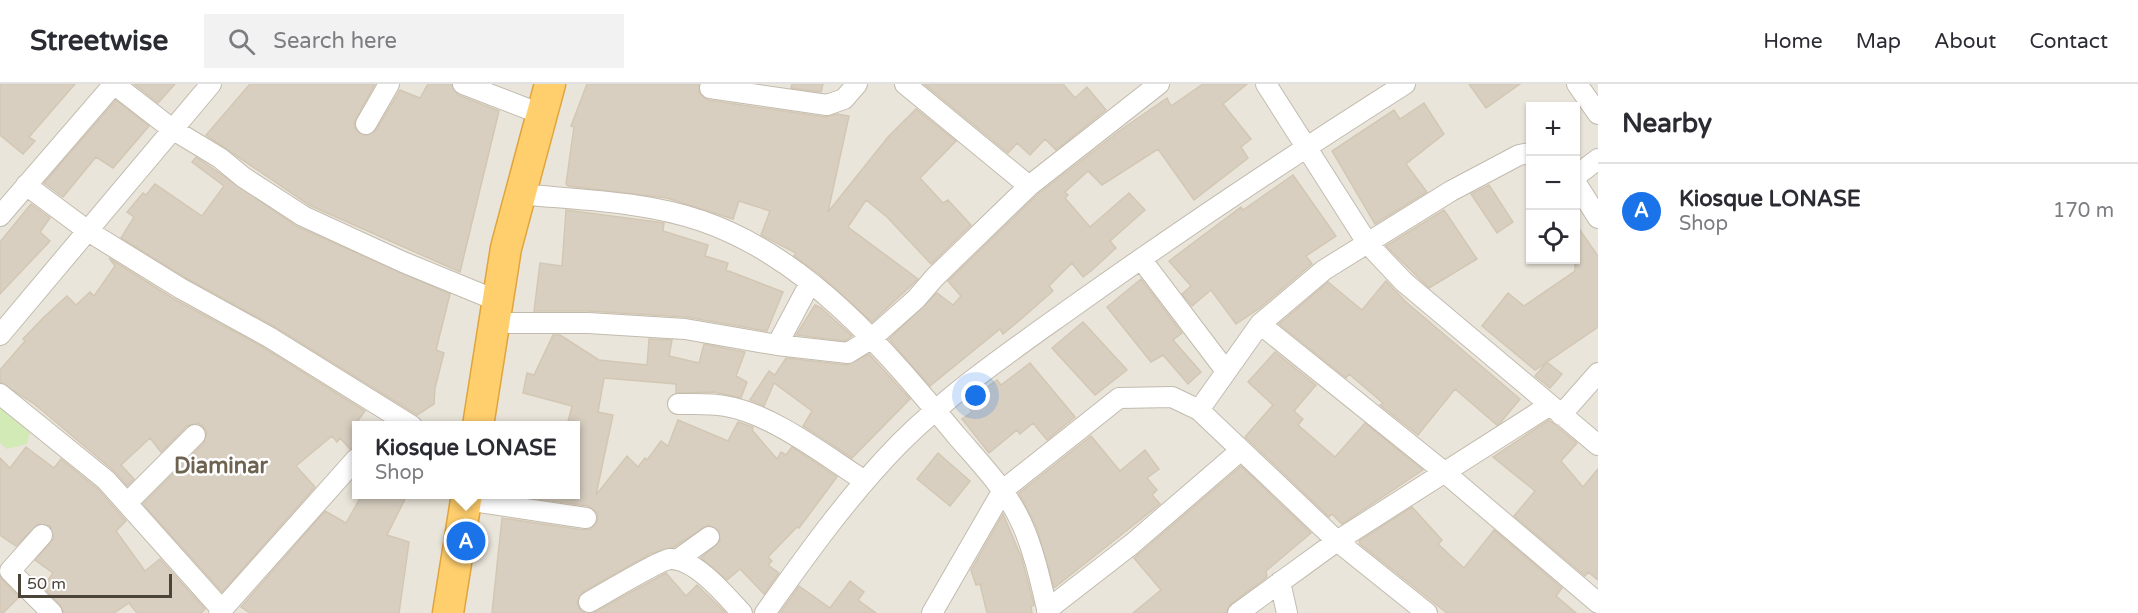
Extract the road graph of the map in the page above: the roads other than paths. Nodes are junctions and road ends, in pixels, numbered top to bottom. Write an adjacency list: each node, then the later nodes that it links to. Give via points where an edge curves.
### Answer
1 (114, 84): 16 (street); 21 (street)
2 (211, 84): 16 (street)
3 (389, 84): 15 (street)
4 (463, 84): 13 (street)
5 (550, 84): 13 (highway)
6 (857, 84): 12 (street, via 844,99 826,105)
7 (905, 84): 22 (street)
8 (1159, 84): 22 (street)
9 (1266, 84): 17 (street)
10 (1405, 84): 17 (street)
11 (1577, 84): 14 (street)
12 (710, 88)
13 (541, 114): 24 (highway)
14 (1598, 114)
15 (366, 124)
16 (172, 129): 27 (street); 31 (street, via 303,216 403,262)
17 (1307, 146): 28 (street); 29 (street)
18 (1526, 154): 28 (street, via 1451,191)
19 (1598, 159): 20 (street)
20 (1580, 172)
21 (26, 185): 25 (street); 27 (street)
22 (1029, 186): 34 (street)
23 (1580, 191): 26 (street)
24 (519, 194): 30 (street, via 614,203 704,222 744,240); 31 (highway)
25 (0, 216)
26 (1598, 218)
27 (88, 231): 33 (street); 43 (street, via 269,337)
28 (1368, 244): 32 (street, via 1324,270); 42 (street, via 1404,282)
29 (1141, 260): 36 (street); 40 (street)
30 (810, 283): 34 (street); 35 (street)
31 (496, 312): 35 (street, via 588,323 685,328); 44 (highway)
32 (1260, 324): 36 (street); 49 (street)
33 (0, 335)
34 (872, 338): 35 (street, via 848,353); 40 (street)
35 (777, 345)
36 (1226, 371): 41 (street)
37 (1598, 373): 42 (street)
38 (0, 394): 54 (street)
39 (678, 404): 50 (street, via 745,411)
40 (935, 410): 50 (street); 51 (street)
41 (1199, 410): 47 (street); 51 (street, via 1172,397 1119,399)
42 (1556, 410): 46 (street); 49 (street)
43 (396, 421)
44 (479, 421)
45 (195, 435): 54 (street)
46 (1598, 445)
47 (1240, 451): 58 (street); 64 (street)
48 (352, 465): 63 (street)
49 (1443, 471): 58 (street); 62 (street)
50 (865, 481): 68 (street)
51 (1002, 490): 64 (street, via 1021,521); 69 (street)
52 (466, 499): 66 (highway)
53 (477, 499): 55 (street)
54 (128, 502): 63 (street)
55 (586, 518)
56 (42, 535): 65 (street, via 10,571)
57 (709, 537): 59 (street)
58 (1336, 541): 60 (street); 72 (street)
59 (677, 560): 61 (street, via 669,559); 67 (street, via 695,568)
60 (1280, 582): 70 (street); 71 (street)
61 (589, 602)
62 (1598, 603)
63 (220, 611)
64 (1048, 611)
65 (52, 613)
66 (448, 613)
67 (742, 613)
68 (765, 613)
69 (932, 613)
70 (1238, 613)
71 (1287, 613)
72 (1427, 613)

